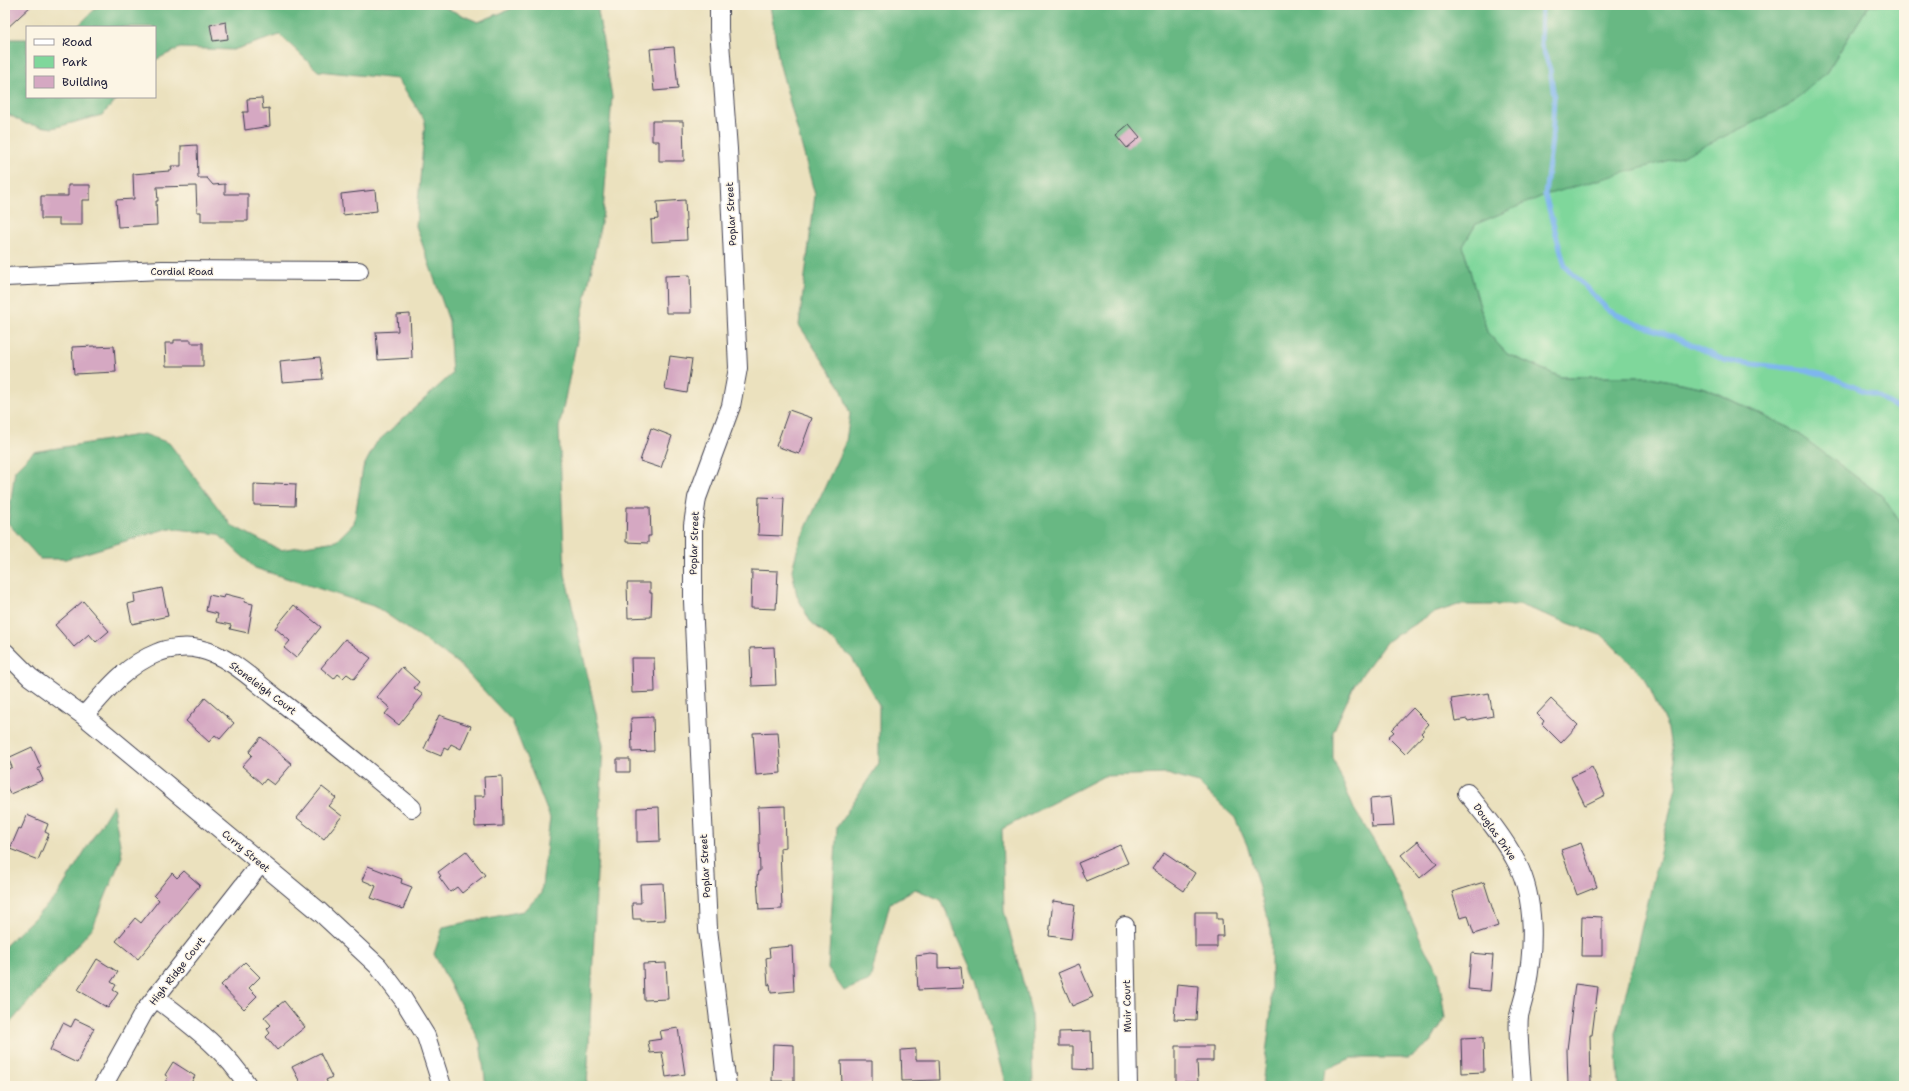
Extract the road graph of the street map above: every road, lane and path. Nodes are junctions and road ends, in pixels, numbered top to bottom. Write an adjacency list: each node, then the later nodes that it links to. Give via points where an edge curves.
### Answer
1 (719, 5): 14 (street, Poplar Street, via 738,368 732,406 697,498 693,525 693,601 708,929)
2 (359, 271): 3 (street, Cordial Road, via 162,270)
3 (5, 277)
4 (5, 652): 5 (street, Curry Street, via 30,677)
5 (84, 716): 7 (street, Stoneleigh Court, via 116,681 137,664 158,653 180,648 199,649 232,662); 8 (street, Curry Street)
6 (1467, 793): 16 (street, Douglas Drive, via 1494,827 1517,863 1526,888 1530,912 1531,954 1519,1017)
7 (412, 808)
8 (262, 863): 10 (street, High Ridge Court); 13 (street, Curry Street, via 378,966 426,1036)
9 (1125, 926): 15 (street, Muir Court)
10 (156, 998): 11 (street, High Ridge Court, via 144,1012); 12 (street, via 208,1039 240,1073)
11 (103, 1086)
12 (248, 1086)
13 (442, 1086)
14 (727, 1086)
15 (1128, 1086)
16 (1522, 1086)

